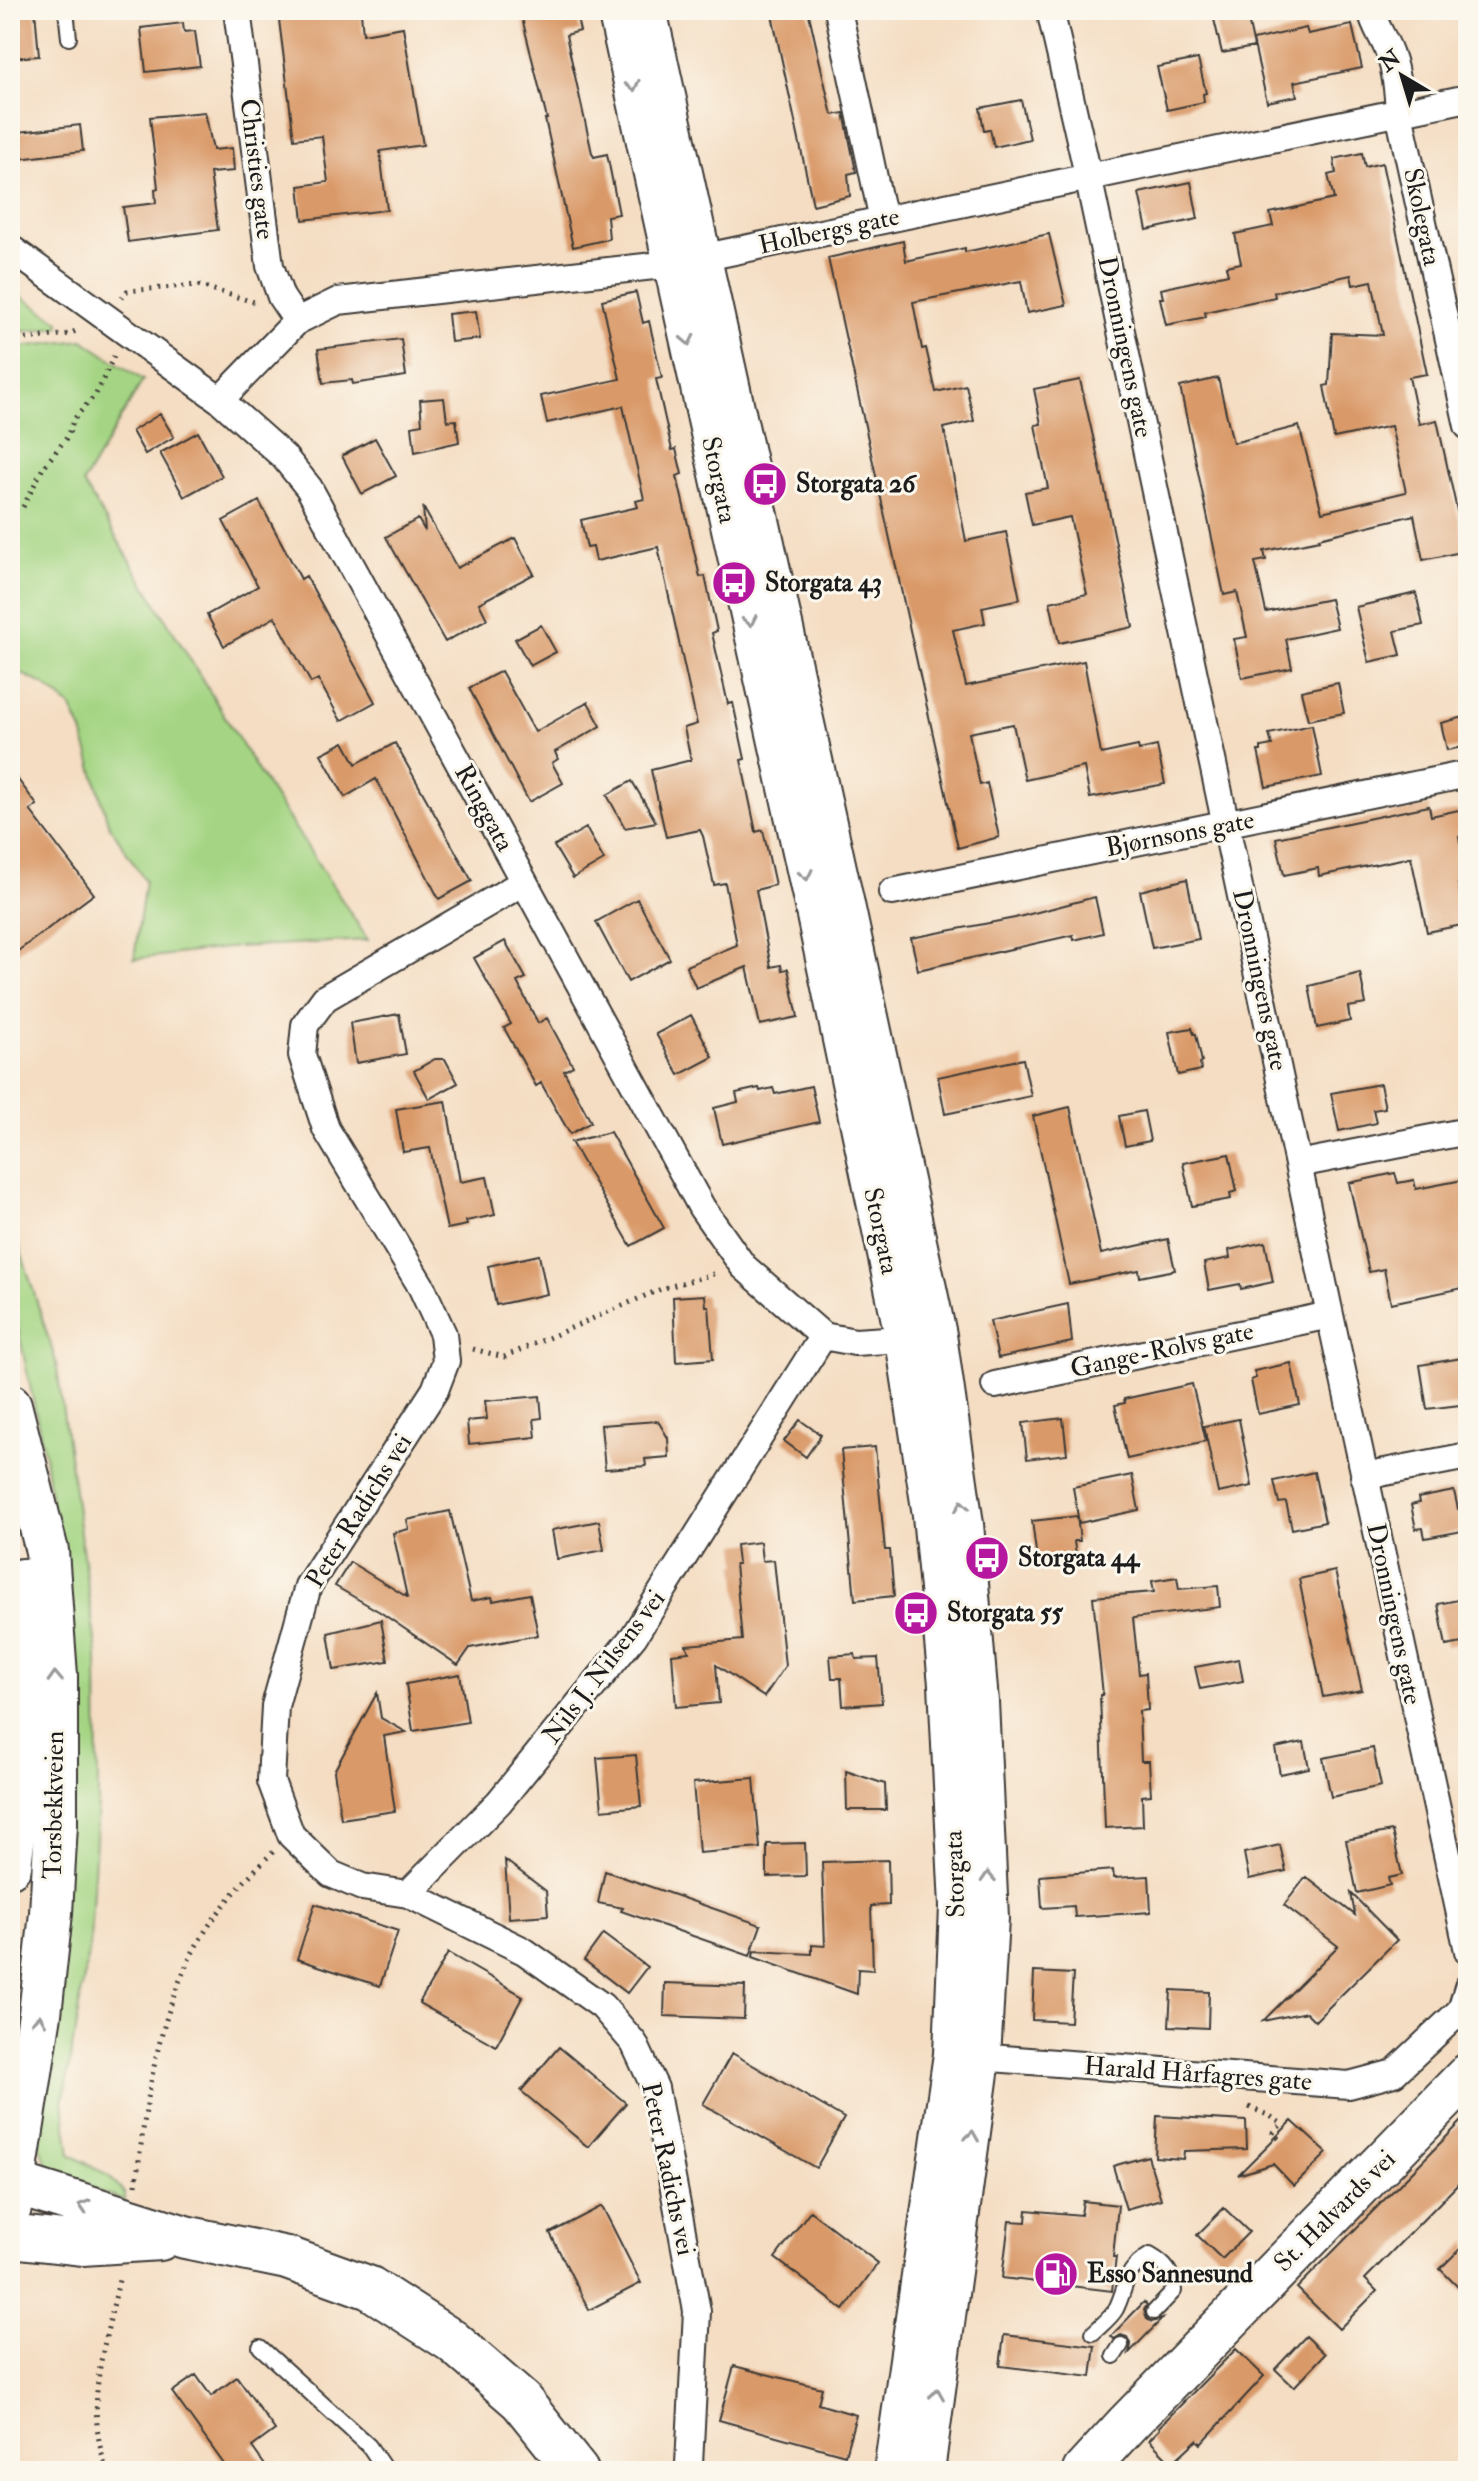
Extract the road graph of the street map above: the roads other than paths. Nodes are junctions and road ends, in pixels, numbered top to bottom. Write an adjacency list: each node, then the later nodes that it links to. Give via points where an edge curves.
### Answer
1 (66, 10): 8 (lane)
2 (237, 10): 15 (street, Christies gate, via 270,266)
3 (616, 10): 14 (street, Storgata, one-way to 14)
4 (648, 10): 14 (street, Storgata)
5 (838, 10): 12 (street)
6 (1050, 10): 11 (street, Dronningens gate)
7 (1371, 10): 10 (street, Skolegata, via 1388,49)
8 (69, 38)
9 (1468, 98): 10 (street, Holbergs gate)
10 (1399, 113): 11 (street, Holbergs gate); 17 (street, Skolegata)
11 (1088, 177): 12 (street, Holbergs gate); 19 (street, Dronningens gate)
12 (883, 220): 14 (street, Holbergs gate)
13 (10, 248): 16 (street, Ringgata)
14 (687, 261): 15 (street, Holbergs gate, via 338,301); 26 (street, Storgata)
15 (297, 321): 16 (street, Holbergs gate)
16 (220, 400): 20 (street, Ringgata, via 284,457 309,488)
17 (1468, 426)
18 (1468, 774): 19 (street, Bjørnsons gate)
19 (1227, 824): 21 (street, Bjørnsons gate); 23 (street, Dronningens gate)
20 (524, 882): 25 (street, Ringgata, via 702,1208 743,1266); 32 (street, Peter Radichs vei, via 325,998 305,1025 302,1055 326,1129 421,1286 443,1334 446,1361 435,1390 308,1586 275,1706 271,1781 291,1835 331,1874 362,1887)
21 (892, 892)
22 (1468, 1131): 23 (street)
23 (1298, 1164): 24 (street, Dronningens gate)
24 (1330, 1315): 27 (street, Gange-Rolvs gate); 30 (street, Dronningens gate)
25 (823, 1336): 26 (street, via 855,1342); 32 (street, Nils J. Nilsens vei, via 634,1636 499,1802)
26 (921, 1338): 35 (street, Storgata, via 965,1524 980,1702 990,1918)
27 (995, 1385)
28 (10, 1407): 31 (main road, Torsbekkveien, via 24,1682); 37 (main road, Torsbekkveien, one-way to 28, via 51,1913 56,1676 47,1551)
29 (1468, 1456): 30 (street)
30 (1364, 1476): 33 (street, Dronningens gate)
31 (10, 1866)
32 (408, 1894): 46 (street, Peter Radichs vei, via 524,1951 602,2006 634,2043 655,2088 697,2311)
33 (1468, 1951)
34 (1468, 1987): 35 (street, Harald Hårfagres gate, via 1461,2010 1394,2073 1349,2085)
35 (967, 2056): 47 (street, Storgata); 48 (street, Storgata, one-way to 35)
36 (1468, 2075): 43 (main road, St. Halvards vei)
37 (11, 2195): 39 (main road, one-way to 37, via 29,2188)
38 (10, 2236): 39 (main road, via 82,2244)
39 (185, 2237): 45 (main road, via 287,2258 370,2288 452,2341 521,2401)
40 (1154, 2312): 41 (lane, via 1174,2291 1173,2275 1150,2255 1127,2275 1115,2311)
41 (1093, 2333)
42 (260, 2347): 44 (lane, via 369,2446)
43 (1086, 2464)
44 (386, 2471)
45 (577, 2471)
46 (692, 2471)
47 (892, 2471)
48 (926, 2471)

